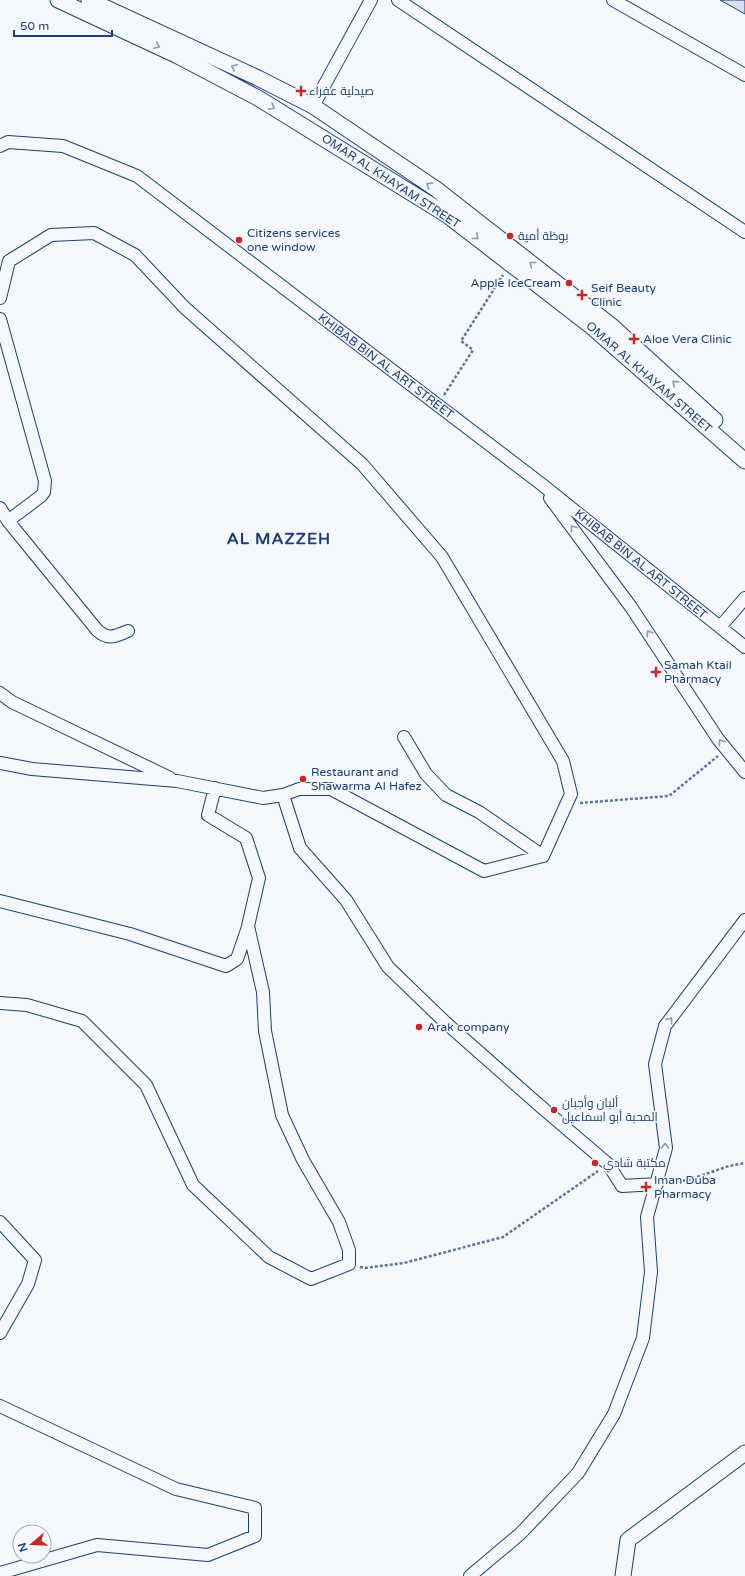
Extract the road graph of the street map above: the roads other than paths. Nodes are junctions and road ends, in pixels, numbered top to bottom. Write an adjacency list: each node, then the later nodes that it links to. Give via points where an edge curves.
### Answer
1 (58, 0): 13 (street, OMAR AL KHAYAM STREET, one-way to 13, via 178,56 258,98 447,215 592,327)
2 (89, 0): 7 (street, OMAR AL KHAYAM STREET, one-way to 2)
3 (371, 0): 7 (street)
4 (398, 0): 9 (street)
5 (613, 0): 6 (street)
6 (745, 75)
7 (313, 106): 12 (street, OMAR AL KHAYAM STREET, one-way to 7, via 613,327 436,189)
8 (0, 146): 14 (street, KHIBAB BIN AL ART STREET, via 8,142 63,146 138,176)
9 (745, 232)
10 (0, 298): 28 (street, via 9,261 51,235 94,234 134,256 185,308 362,464 442,557 563,761 572,794)
11 (0, 319): 16 (street, via 46,481 41,496)
12 (745, 447)
13 (745, 460)
14 (540, 483): 18 (street, KHIBAB BIN AL ART STREET); 24 (street, one-way to 14, via 718,739 631,607)
15 (0, 508): 16 (street)
16 (8, 522): 19 (street, via 102,635 111,637)
17 (745, 598): 18 (street)
18 (720, 627): 20 (street, KHIBAB BIN AL ART STREET)
19 (128, 631)
20 (745, 647)
21 (0, 693): 25 (street, via 12,702)
22 (404, 738): 28 (street, via 426,774 446,795 479,812)
23 (0, 763): 25 (street, via 32,769)
24 (745, 772)
25 (177, 781): 26 (street)
26 (215, 788): 27 (street, via 263,798); 31 (street, via 208,815 246,838 259,878)
27 (283, 795): 28 (street, via 299,789 331,790 484,871); 33 (street, via 300,848 346,900 388,967 446,1023 608,1164 622,1186)
28 (543, 856)
29 (0, 901): 31 (street, via 130,934 226,966 237,959)
30 (745, 920): 33 (street, one-way to 30, via 666,1148 655,1064 665,1026)
31 (248, 926): 32 (street, via 263,992 265,1031 282,1115 303,1160 339,1222 348,1250 348,1264 311,1279 269,1257 193,1185 146,1086 82,1021 27,1005)
32 (0, 1004)
33 (657, 1184): 39 (street, via 647,1218 651,1272 643,1338 614,1414 578,1473 520,1534)
34 (0, 1222): 35 (street, via 35,1260 28,1284)
35 (0, 1333)
36 (0, 1406): 38 (street, via 176,1488 255,1508 255,1536 208,1555 97,1546)
37 (745, 1453): 40 (street, via 628,1540)
38 (0, 1573)
39 (470, 1576)
40 (623, 1576)

